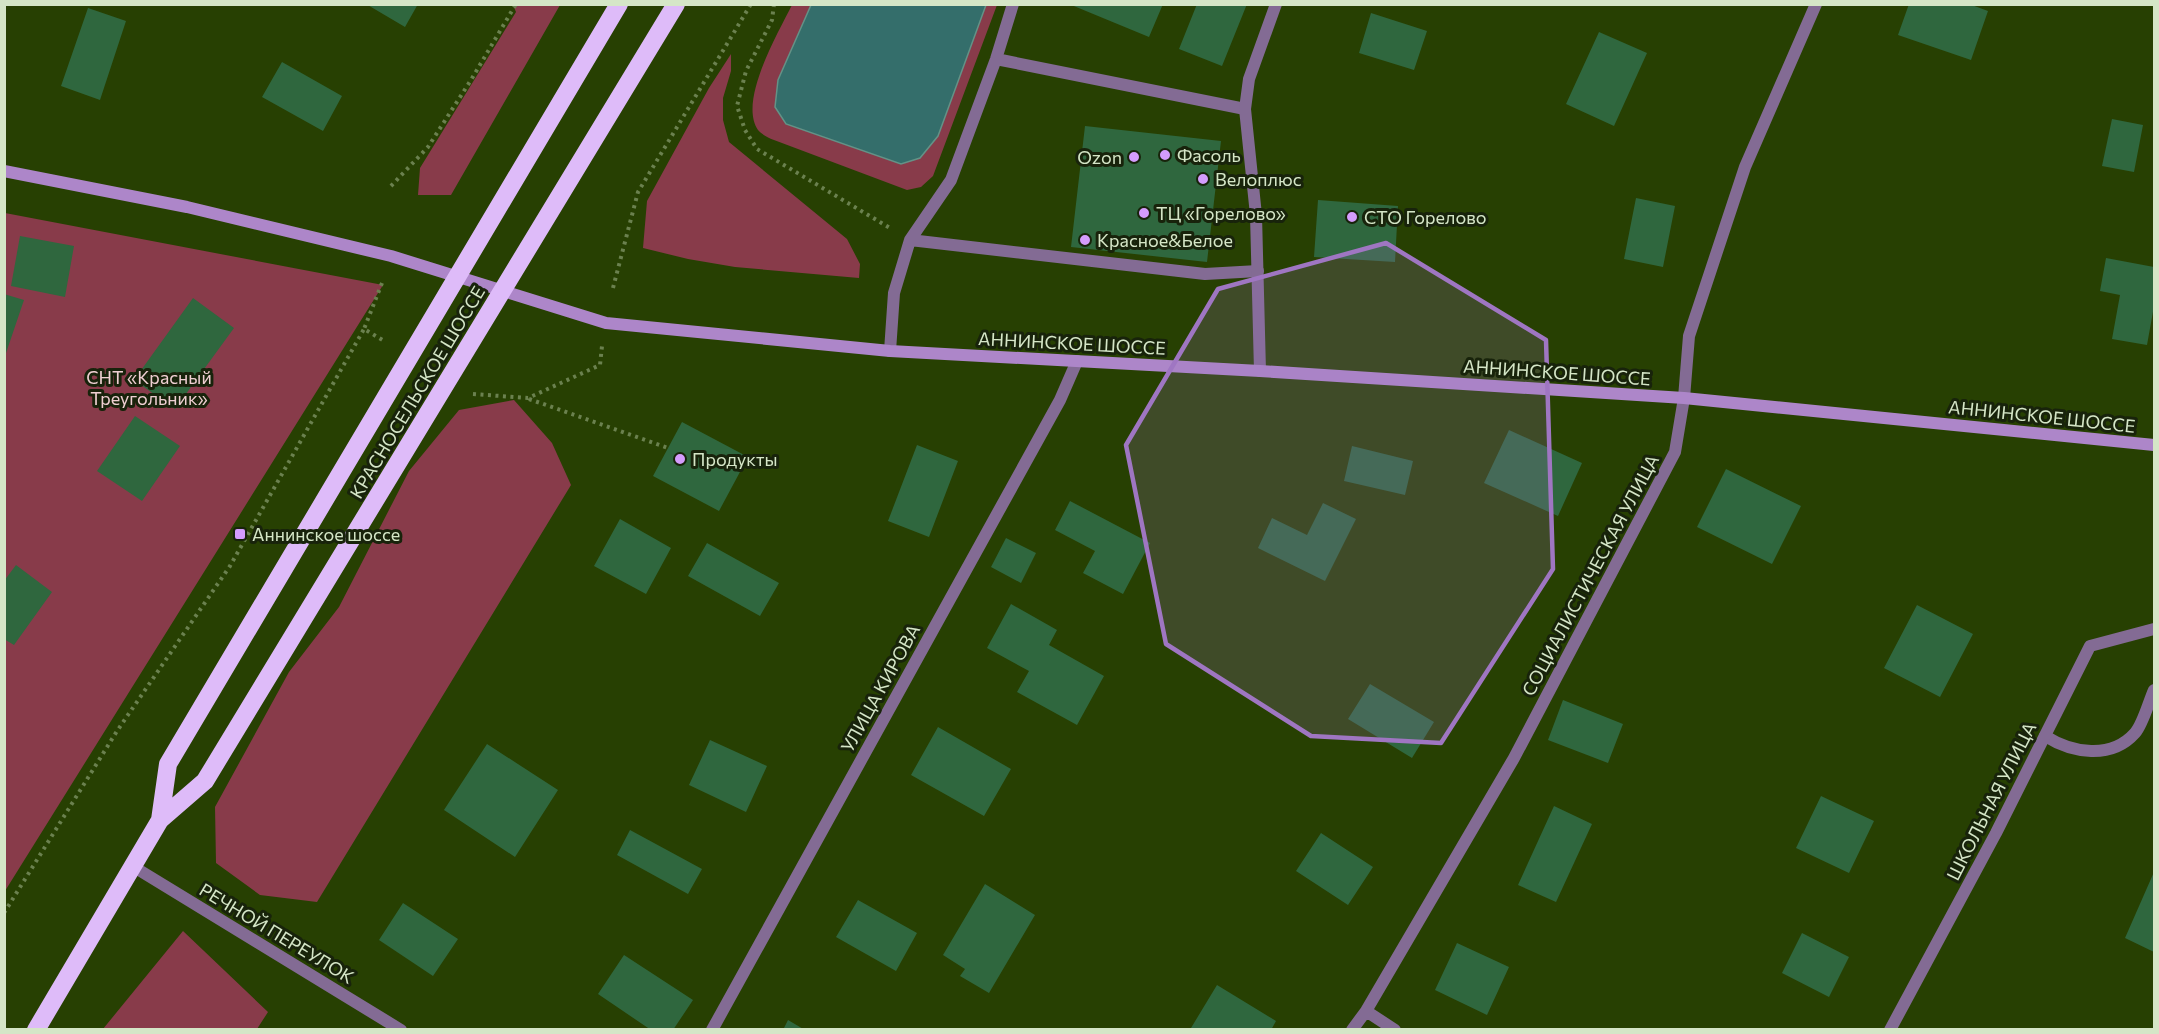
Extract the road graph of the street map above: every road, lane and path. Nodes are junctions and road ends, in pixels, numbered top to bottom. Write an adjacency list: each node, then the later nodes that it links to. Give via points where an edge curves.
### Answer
1 (516, 4): 12 (path, via 428,147)
2 (619, 4): 15 (highway, КРАСНОСЕЛЬСКОЕ ШОССЕ)
3 (676, 4): 18 (highway, КРАСНОСЕЛЬСКОЕ ШОССЕ)
4 (751, 4): 17 (path, via 638,192)
5 (774, 4): 13 (path, via 772,20 746,71 737,106 745,129 757,149)
6 (1013, 4): 9 (street)
7 (1276, 4): 10 (street, via 1250,79)
8 (1816, 4): 27 (street, СОЦИАЛИСТИЧЕСКАЯ УЛИЦА, via 1745,167 1689,336)
9 (996, 59): 10 (street); 13 (street, via 951,180)
10 (1245, 109): 14 (street)
11 (4, 171): 15 (street, АННИНСКОЕ ШОССЕ, via 187,207 391,256)
12 (391, 186)
13 (910, 240): 14 (street, via 1205,274); 22 (street, via 894,293)
14 (1258, 272): 24 (street)
15 (457, 277): 18 (street, АННИНСКОЕ ШОССЕ); 33 (highway, КРАСНОСЕЛЬСКОЕ ШОССЕ, via 168,764)
16 (382, 284): 19 (path)
17 (613, 288)
18 (502, 291): 22 (street, АННИНСКОЕ ШОССЕ, via 606,323); 33 (highway, КРАСНОСЕЛЬСКОЕ ШОССЕ, via 205,781)
19 (364, 329): 21 (path); 35 (path, via 230,566 117,731)
20 (603, 337): 26 (path, via 600,365)
21 (387, 343)
22 (890, 351): 23 (street, АННИНСКОЕ ШОССЕ)
23 (1077, 361): 24 (street, АННИНСКОЕ ШОССЕ); 39 (street, УЛИЦА КИРОВА, via 1054,411)
24 (1260, 371): 27 (street, АННИНСКОЕ ШОССЕ)
25 (473, 394): 26 (path)
26 (528, 398): 29 (path)
27 (1684, 398): 28 (street, АННИНСКОЕ ШОССЕ); 36 (street, СОЦИАЛИСТИЧЕСКАЯ УЛИЦА, via 1675,452 1514,758)
28 (2154, 445)
29 (668, 448)
30 (2154, 629): 32 (street, ШКОЛЬНАЯ УЛИЦА, via 2090,646)
31 (2154, 690): 32 (street, via 2136,732 2121,743 2088,752 2058,745)
32 (2045, 736): 42 (street, ШКОЛЬНАЯ УЛИЦА)
33 (160, 820): 34 (highway, КРАСНОСЕЛЬСКОЕ ШОССЕ)
34 (134, 867): 37 (highway, КРАСНОСЕЛЬСКОЕ ШОССЕ); 38 (street, РЕЧНОЙ ПЕРЕУЛОК)
35 (4, 913)
36 (1366, 1011): 40 (street, СОЦИАЛИСТИЧЕСКАЯ УЛИЦА); 41 (street)
37 (36, 1029)
38 (401, 1029)
39 (712, 1029)
40 (1352, 1029)
41 (1395, 1029)
42 (1890, 1029)

